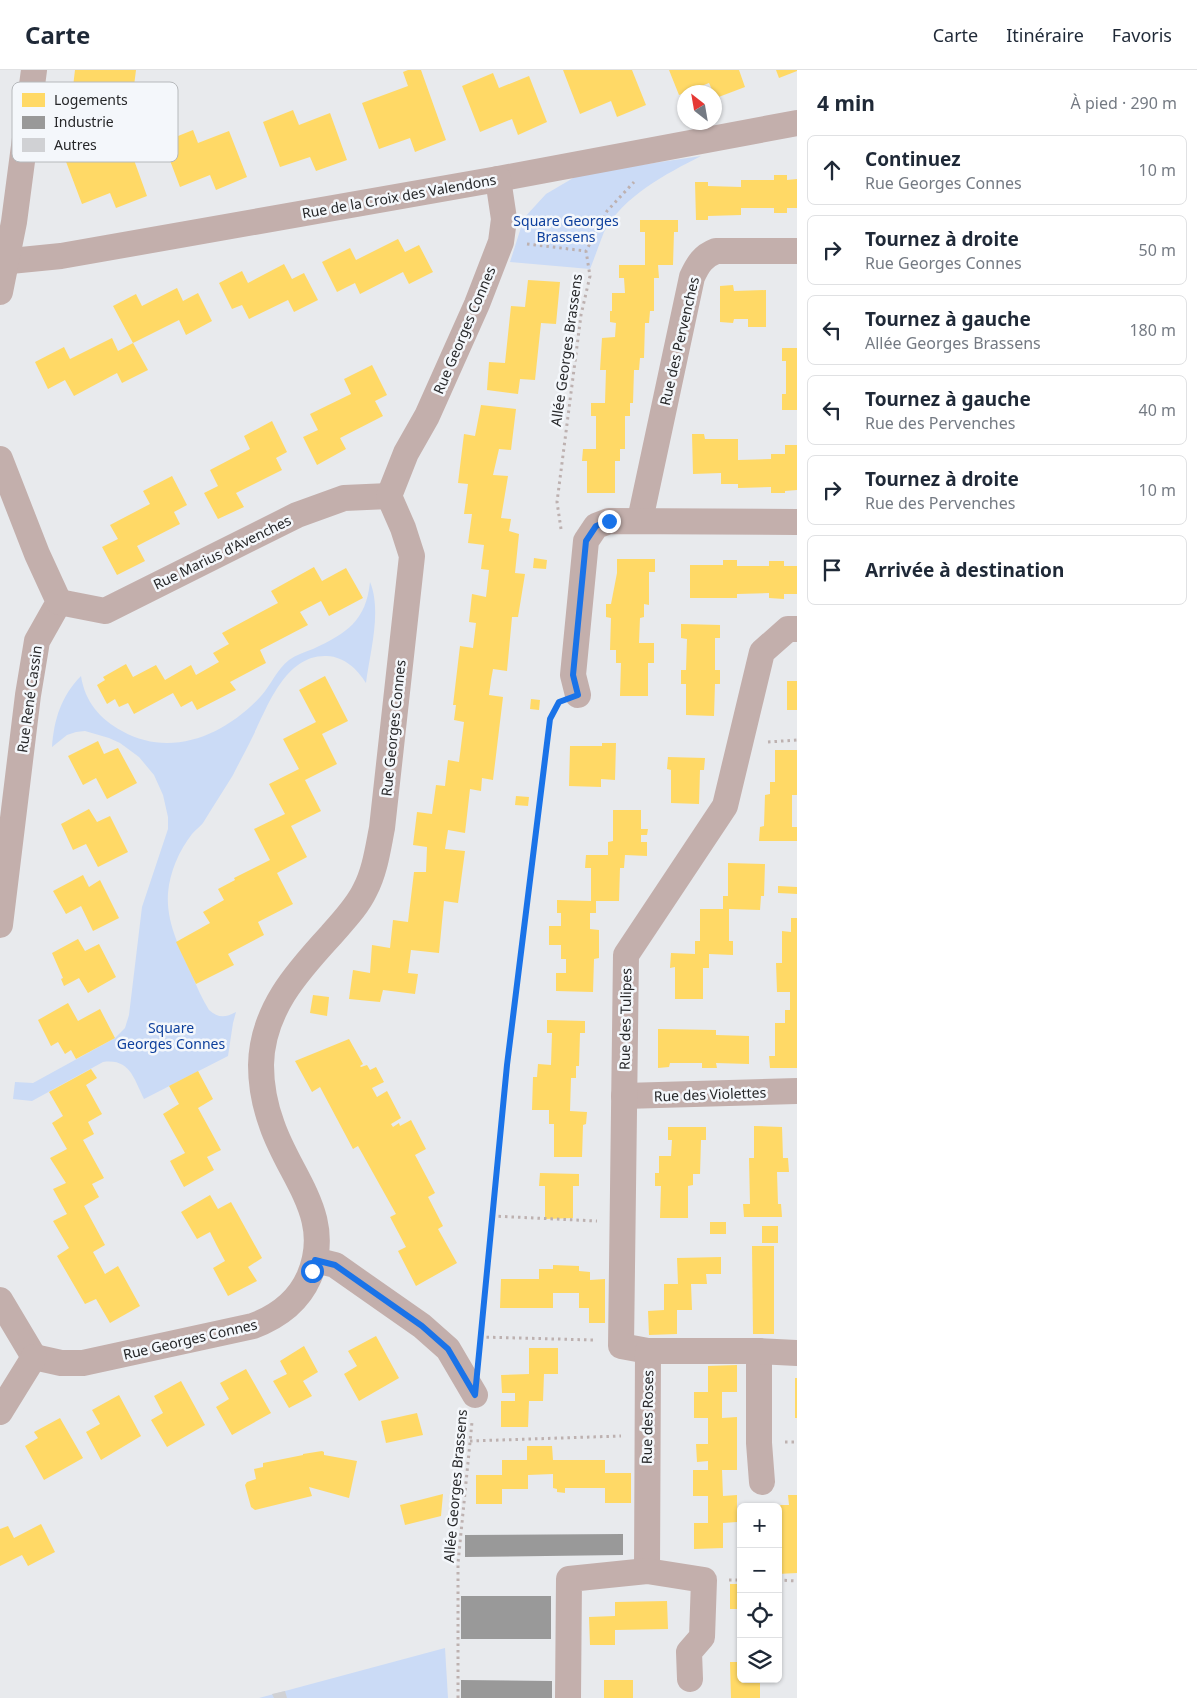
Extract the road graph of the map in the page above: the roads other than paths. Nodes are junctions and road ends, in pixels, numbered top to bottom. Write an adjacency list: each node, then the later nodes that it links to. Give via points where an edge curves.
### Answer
1 (797, 123): 3 (street, Rue de la Croix des Valendons)
2 (20, 162): 5 (street)
3 (498, 179): 5 (street, Rue de la Croix des Valendons, via 60,256); 8 (street, Rue Georges Connes, via 504,219 501,242 477,304)
4 (797, 251): 9 (street, Rue des Pervenches, via 716,250 706,255 697,266)
5 (4, 261): 6 (street)
6 (0, 292)
7 (0, 459): 11 (street)
8 (388, 496): 11 (street, Rue Marius d'Avenches, via 344,498 297,515 105,611); 17 (street, Rue Georges Connes, via 412,556 378,848 365,890 354,908 300,969 279,999 267,1028 262,1055 263,1089 272,1127 306,1195 315,1221)
9 (640, 520): 10 (street); 13 (street, via 603,522 591,530 586,541 573,675)
10 (797, 522)
11 (59, 602): 14 (street, Rue René Cassin, via 37,641)
12 (797, 629): 16 (street, Rue des Tulipes, via 788,629 762,652 725,806 626,955)
13 (578, 695)
14 (0, 925)
15 (797, 1091): 16 (street, Rue des Violettes)
16 (624, 1096): 19 (street, Rue des Tulipes, via 621,1346)
17 (315, 1260): 22 (street, Rue Georges Connes, via 306,1283 289,1305 253,1326 83,1363); 23 (street, via 335,1265 422,1326 448,1349)
18 (0, 1300): 22 (street)
19 (648, 1351): 20 (street, Rue des Roses); 26 (street, Rue des Roses)
20 (759, 1352): 21 (street, Rue des Roses); 25 (street)
21 (797, 1354)
22 (34, 1358): 24 (street)
23 (475, 1395)
24 (0, 1412)
25 (762, 1482)
26 (647, 1571): 27 (street, via 704,1580 702,1637 689,1652); 28 (street, via 569,1579)
27 (690, 1679)
28 (568, 1698)

